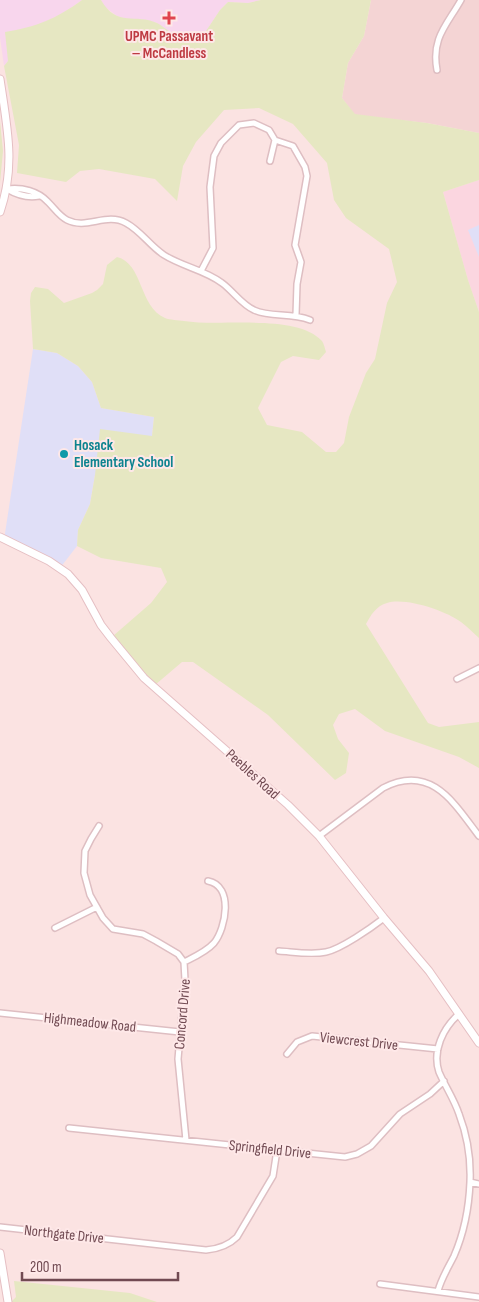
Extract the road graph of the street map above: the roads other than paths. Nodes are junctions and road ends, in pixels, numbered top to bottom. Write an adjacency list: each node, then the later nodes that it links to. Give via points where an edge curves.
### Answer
1 (461, 0): 2 (street, via 440,34)
2 (437, 70)
3 (0, 80): 6 (street, via 10,144)
4 (275, 140): 5 (street); 8 (street, via 269,130 254,123 240,125 221,143 214,156 210,186 213,248); 9 (street, via 293,146 307,176 295,245 300,262)
5 (270, 161)
6 (7, 189): 7 (street); 8 (street, via 40,196 60,216 75,224 110,219 128,224 163,255)
7 (0, 212)
8 (201, 271): 9 (street, via 220,282 249,308)
9 (296, 315): 10 (street)
10 (310, 320)
11 (0, 537): 15 (street, Peebles Road, via 68,574 82,590 106,632 144,678)
12 (479, 668): 13 (street)
13 (457, 679)
14 (99, 826): 18 (street, Concord Drive, via 88,845 84,865 85,881)
15 (319, 836): 16 (street, via 383,788 410,780 428,784 445,793); 19 (street, Peebles Road)
16 (479, 836)
17 (208, 881): 22 (street, via 216,884 222,893 224,924 210,946)
18 (96, 907): 20 (street); 22 (street, Concord Drive, via 113,929 147,936 178,954)
19 (384, 918): 21 (street, via 327,952); 24 (street, Peebles Road, via 429,971)
20 (55, 928)
21 (279, 951)
22 (184, 962): 25 (street, Concord Drive)
23 (0, 1012): 25 (street, Highmeadow Road)
24 (459, 1014): 26 (street, Peebles Road); 27 (street, via 445,1030)
25 (180, 1032): 31 (street, Concord Drive, via 178,1068)
26 (479, 1043)
27 (438, 1049): 28 (street, Viewcrest Drive, via 312,1036 297,1042); 29 (street, via 438,1065)
28 (286, 1054)
29 (444, 1080): 32 (street, Springfield Drive, via 394,1120 371,1146 357,1154 338,1157); 33 (street, via 464,1128)
30 (69, 1128): 31 (street, Springfield Drive)
31 (186, 1140): 32 (street, Springfield Drive)
32 (277, 1150): 35 (street, Northgate Drive, via 268,1185 237,1237 221,1248 206,1250)
33 (470, 1182): 34 (street); 38 (street, via 462,1235)
34 (479, 1184)
35 (0, 1227)
36 (0, 1253): 40 (street)
37 (380, 1284): 38 (street)
38 (438, 1291): 39 (street)
39 (479, 1297)
40 (8, 1302)

